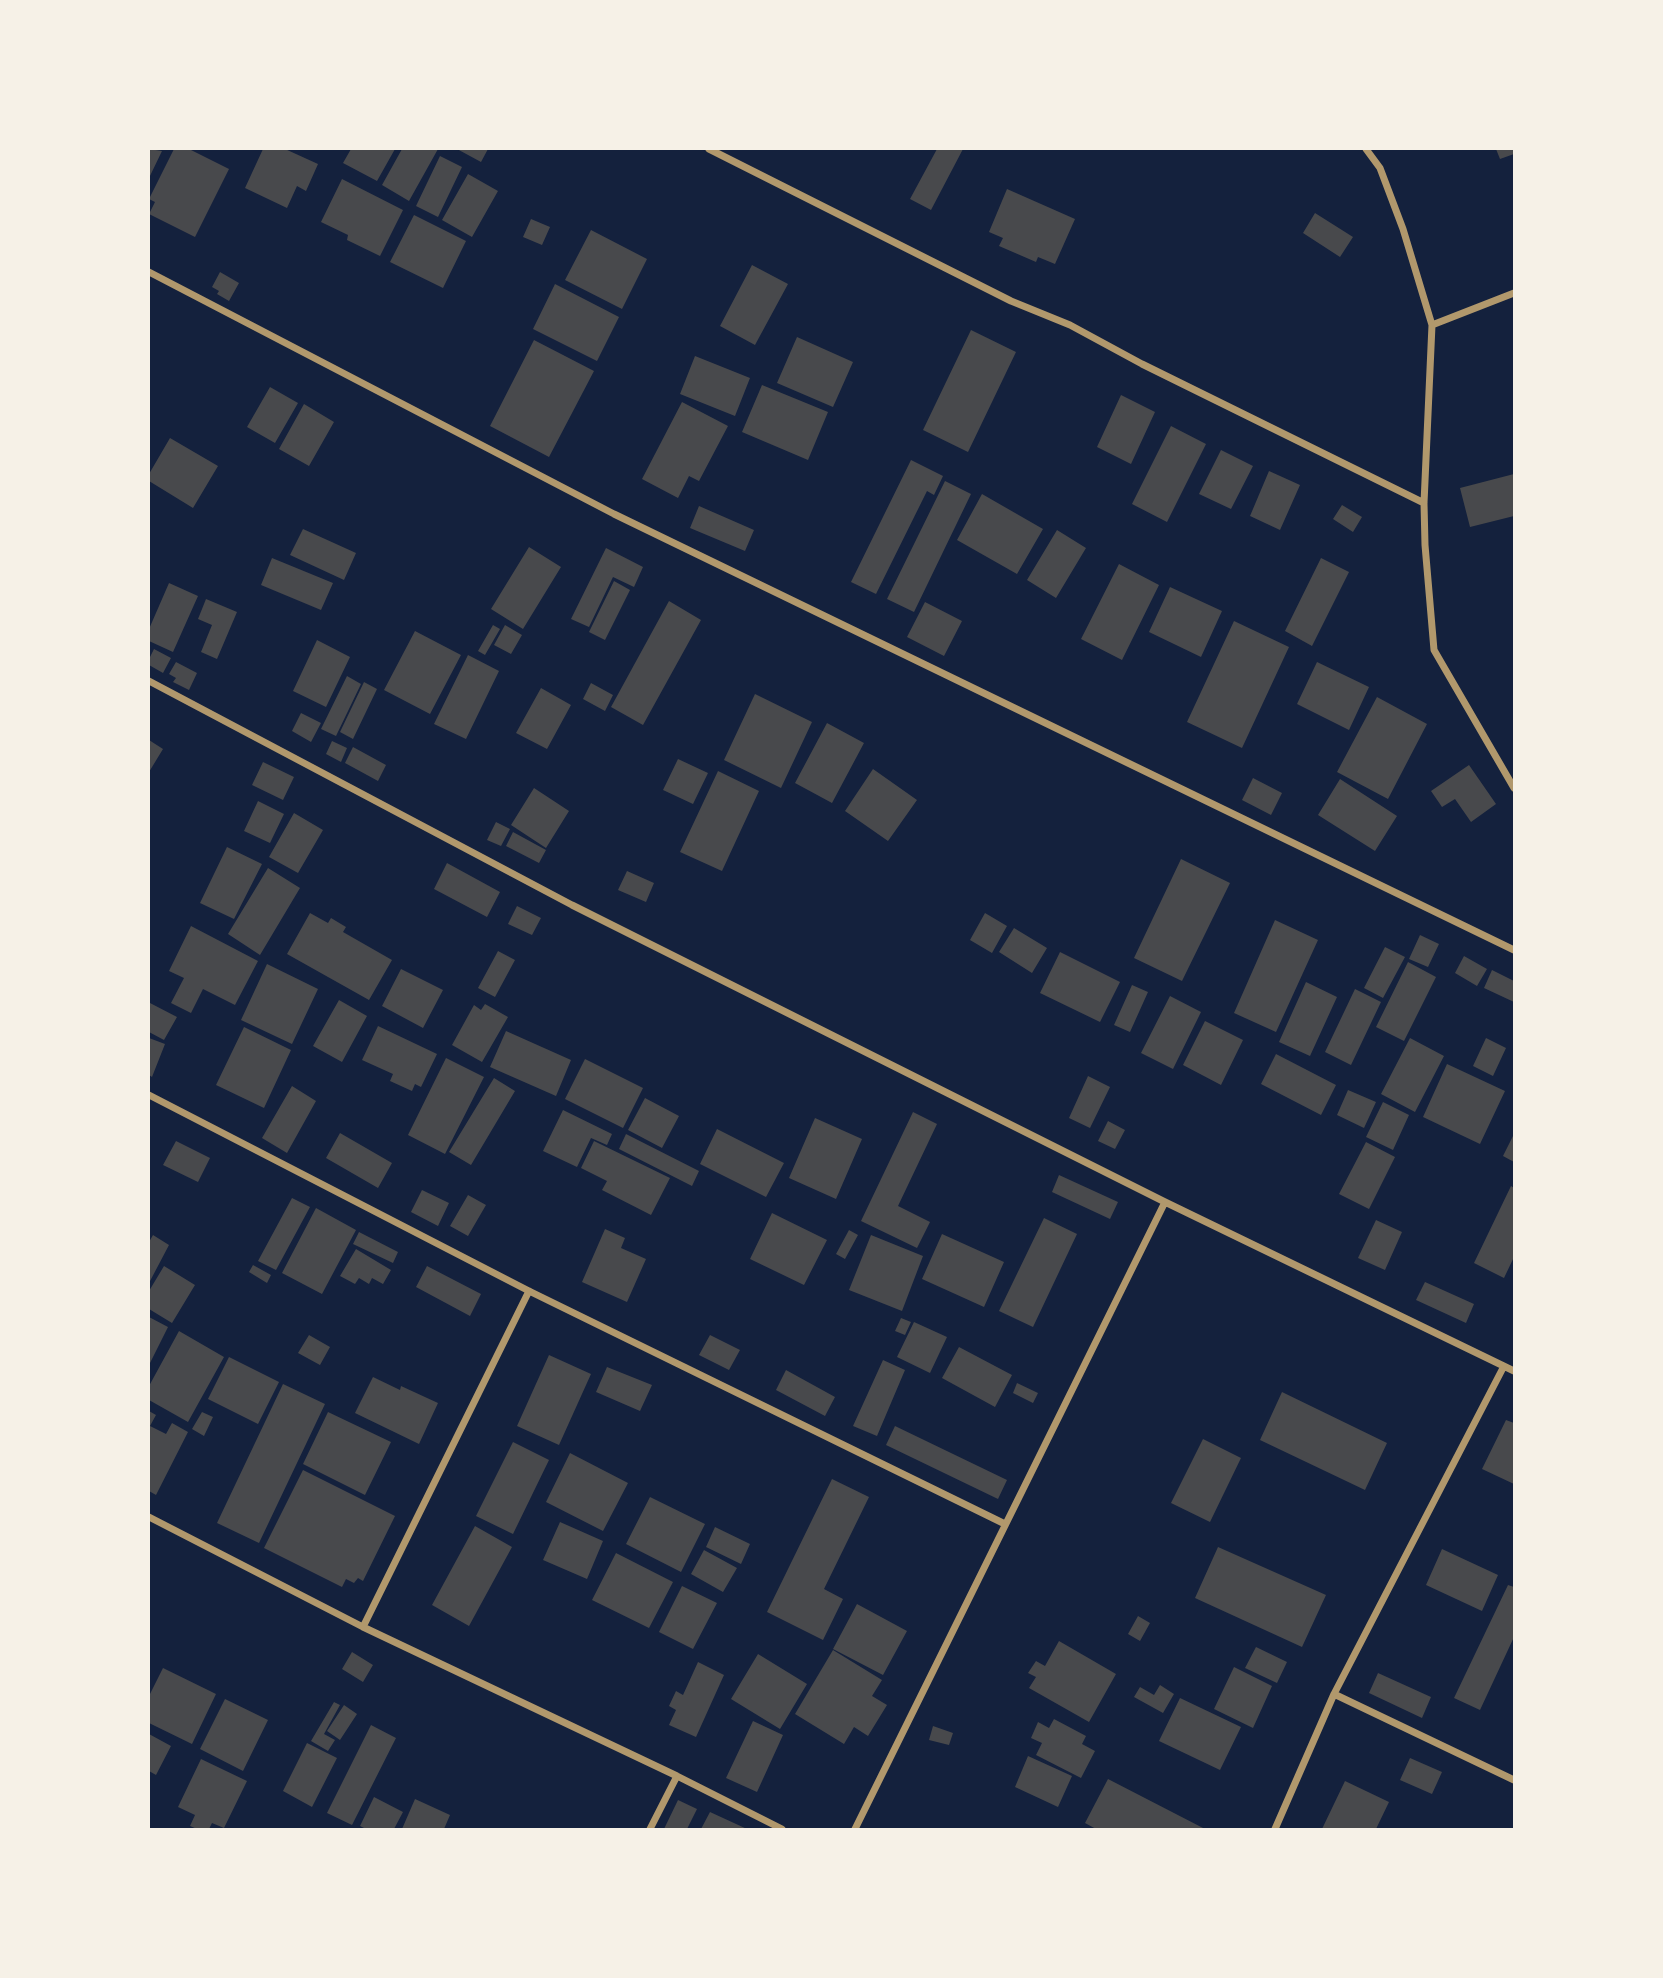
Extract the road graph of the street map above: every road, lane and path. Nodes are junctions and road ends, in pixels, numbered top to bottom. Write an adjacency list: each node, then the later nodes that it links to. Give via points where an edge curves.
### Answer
1 (709, 149): 6 (street)
2 (1366, 149): 5 (street, via 1380,168)
3 (149, 272): 9 (street, via 614,514)
4 (1514, 293): 5 (street)
5 (1432, 326): 6 (street)
6 (1424, 503): 8 (street, via 1434,650)
7 (149, 681): 11 (street, via 572,905)
8 (1514, 786)
9 (1514, 950)
10 (149, 1095): 12 (street)
11 (1165, 1202): 13 (street); 16 (street)
12 (529, 1291): 16 (street); 17 (street)
13 (1504, 1366): 14 (street); 18 (street)
14 (1514, 1370)
15 (149, 1517): 17 (street)
16 (1005, 1524): 23 (street)
17 (363, 1627): 19 (street)
18 (1334, 1694): 20 (street); 24 (street)
19 (677, 1776): 21 (street); 22 (street)
20 (1514, 1780)
21 (650, 1829)
22 (782, 1829)
23 (855, 1829)
24 (1275, 1829)

